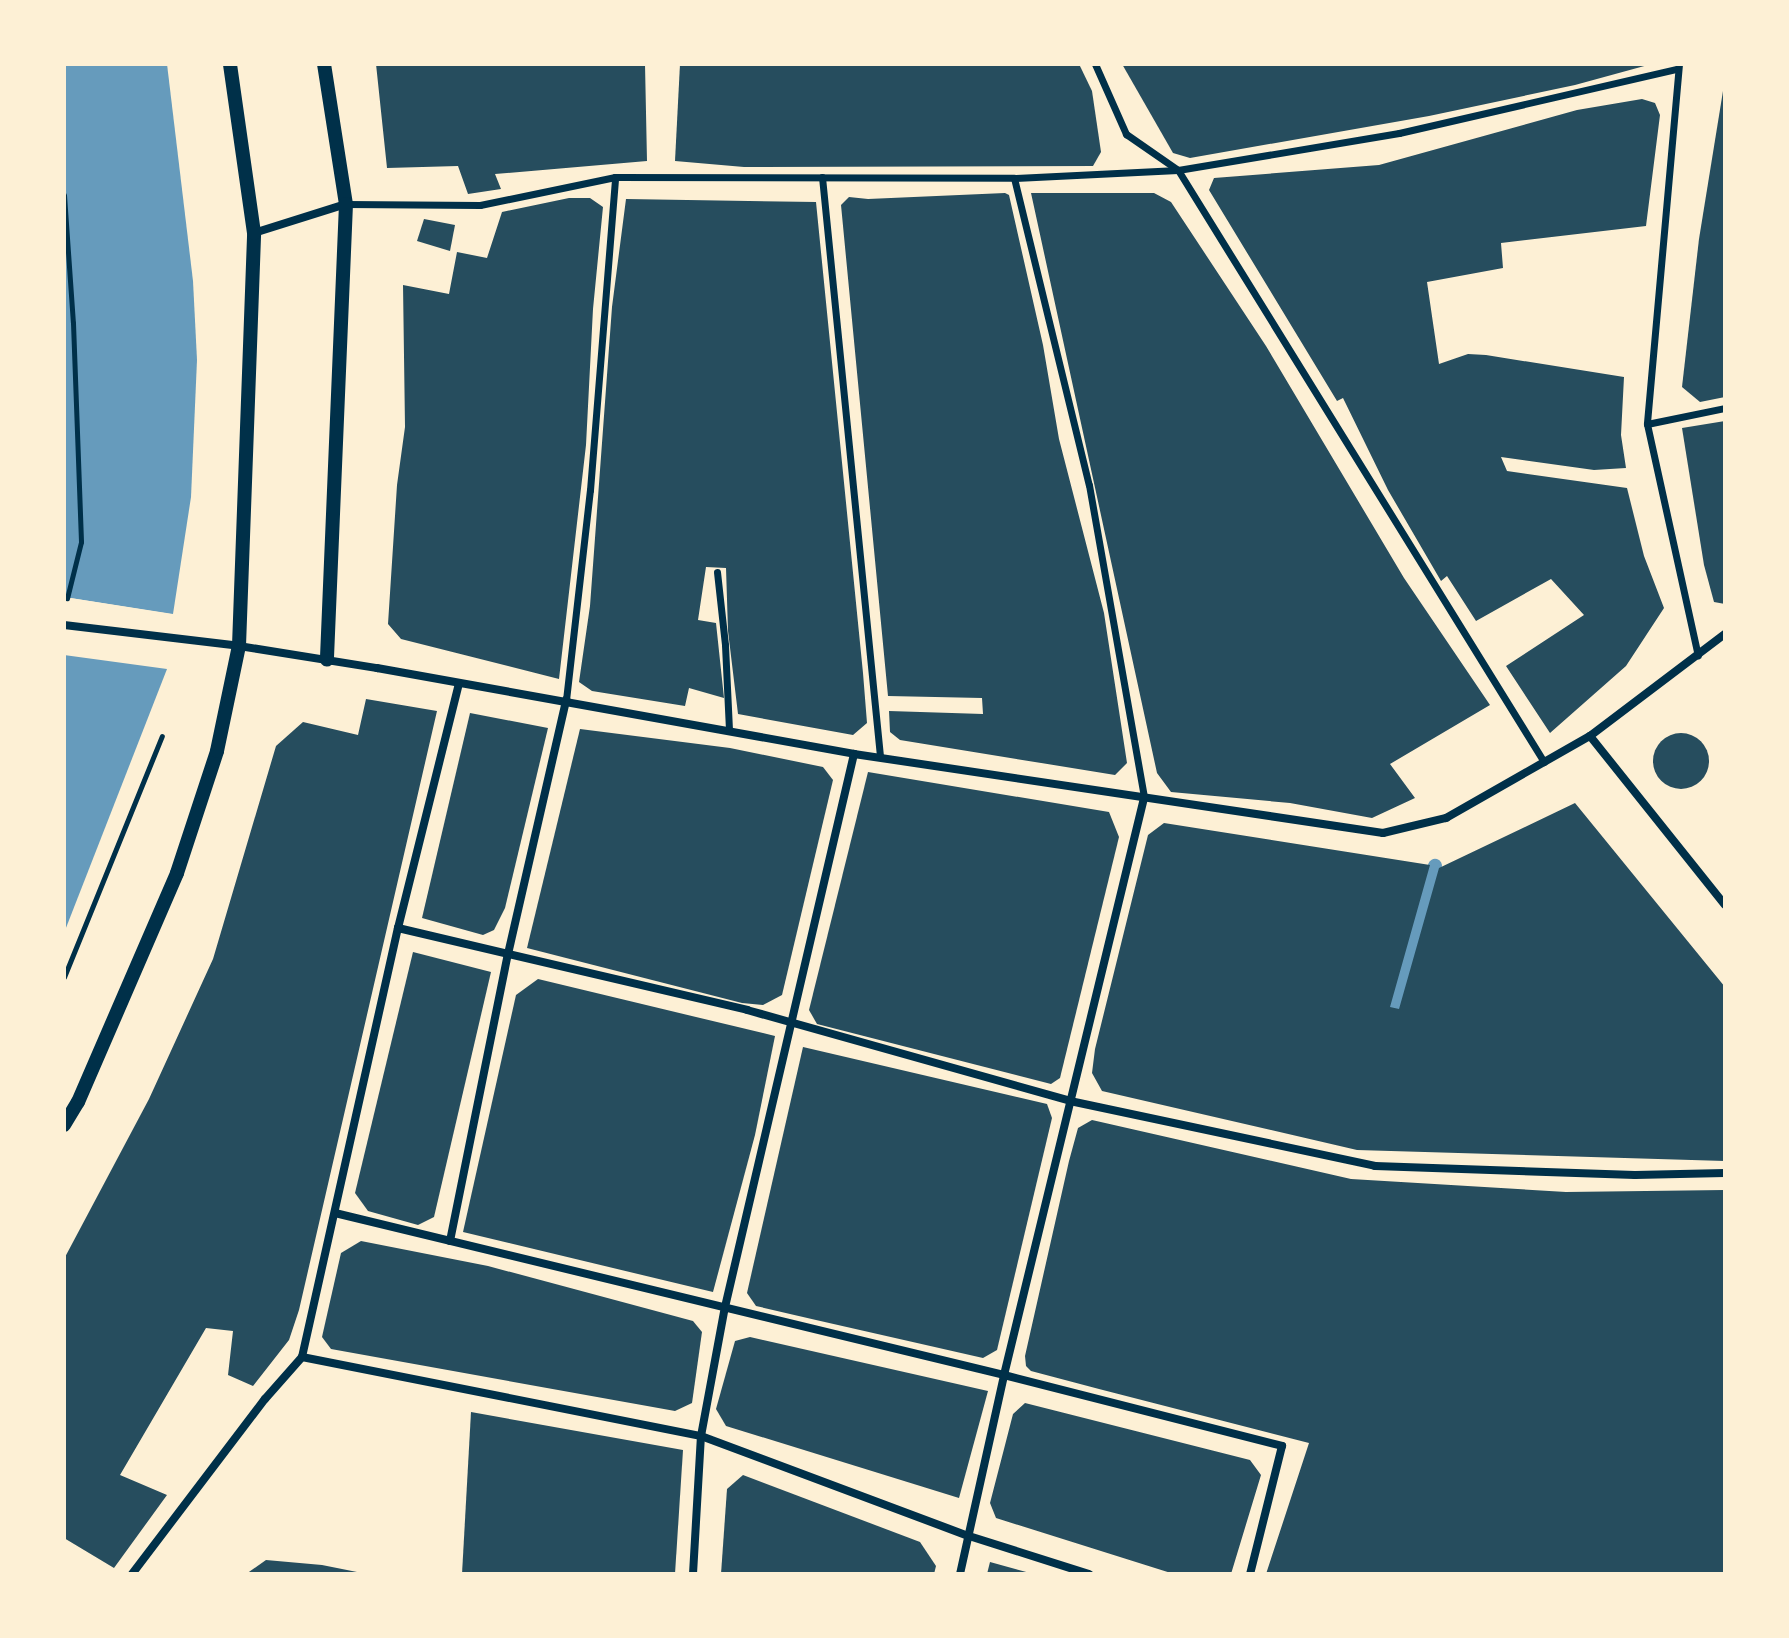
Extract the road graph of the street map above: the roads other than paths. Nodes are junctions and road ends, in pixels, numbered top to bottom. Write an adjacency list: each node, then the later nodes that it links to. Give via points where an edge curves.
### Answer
1 (230, 64): 10 (street)
2 (324, 64): 9 (street)
3 (1095, 64): 5 (street, via 1126,134)
4 (1678, 67): 5 (street, via 1399,133); 12 (street)
5 (1178, 170): 8 (street); 25 (street)
6 (615, 177): 7 (street); 9 (street, via 480,205); 20 (street, via 590,490)
7 (822, 177): 8 (street); 24 (street)
8 (1014, 178): 26 (street, via 1089,485)
9 (346, 204): 10 (street); 18 (street)
10 (254, 233): 16 (street)
11 (1725, 408): 12 (street)
12 (1647, 424): 17 (street)
13 (717, 572): 21 (street)
14 (64, 625): 16 (street)
15 (1725, 634): 17 (street)
16 (239, 646): 18 (street); 32 (street, via 217,751 177,873)
17 (1698, 655): 22 (street)
18 (327, 660): 19 (street)
19 (459, 683): 20 (street); 28 (street)
20 (566, 700): 21 (street); 29 (street)
21 (729, 730): 23 (street)
22 (1590, 736): 25 (street); 27 (street)
23 (854, 754): 24 (street); 30 (street)
24 (880, 756): 26 (street)
25 (1544, 762): 26 (street, via 1446,818 1383,833)
26 (1144, 798): 31 (street)
27 (1725, 905)
28 (398, 928): 29 (street); 34 (street)
29 (508, 954): 30 (street); 35 (street)
30 (791, 1024): 31 (street); 36 (street)
31 (1070, 1101): 33 (street, via 1375,1166); 38 (street)
32 (64, 1125)
33 (1725, 1173)
34 (335, 1213): 35 (street); 37 (street)
35 (450, 1241): 36 (street)
36 (725, 1307): 38 (street); 39 (street)
37 (302, 1357): 39 (street); 41 (street)
38 (1004, 1375): 40 (street); 45 (street, via 1282,1446)
39 (701, 1436): 40 (street); 42 (street)
40 (969, 1536): 43 (street); 44 (street)
41 (132, 1574)
42 (693, 1574)
43 (960, 1574)
44 (1089, 1574)
45 (1250, 1574)

